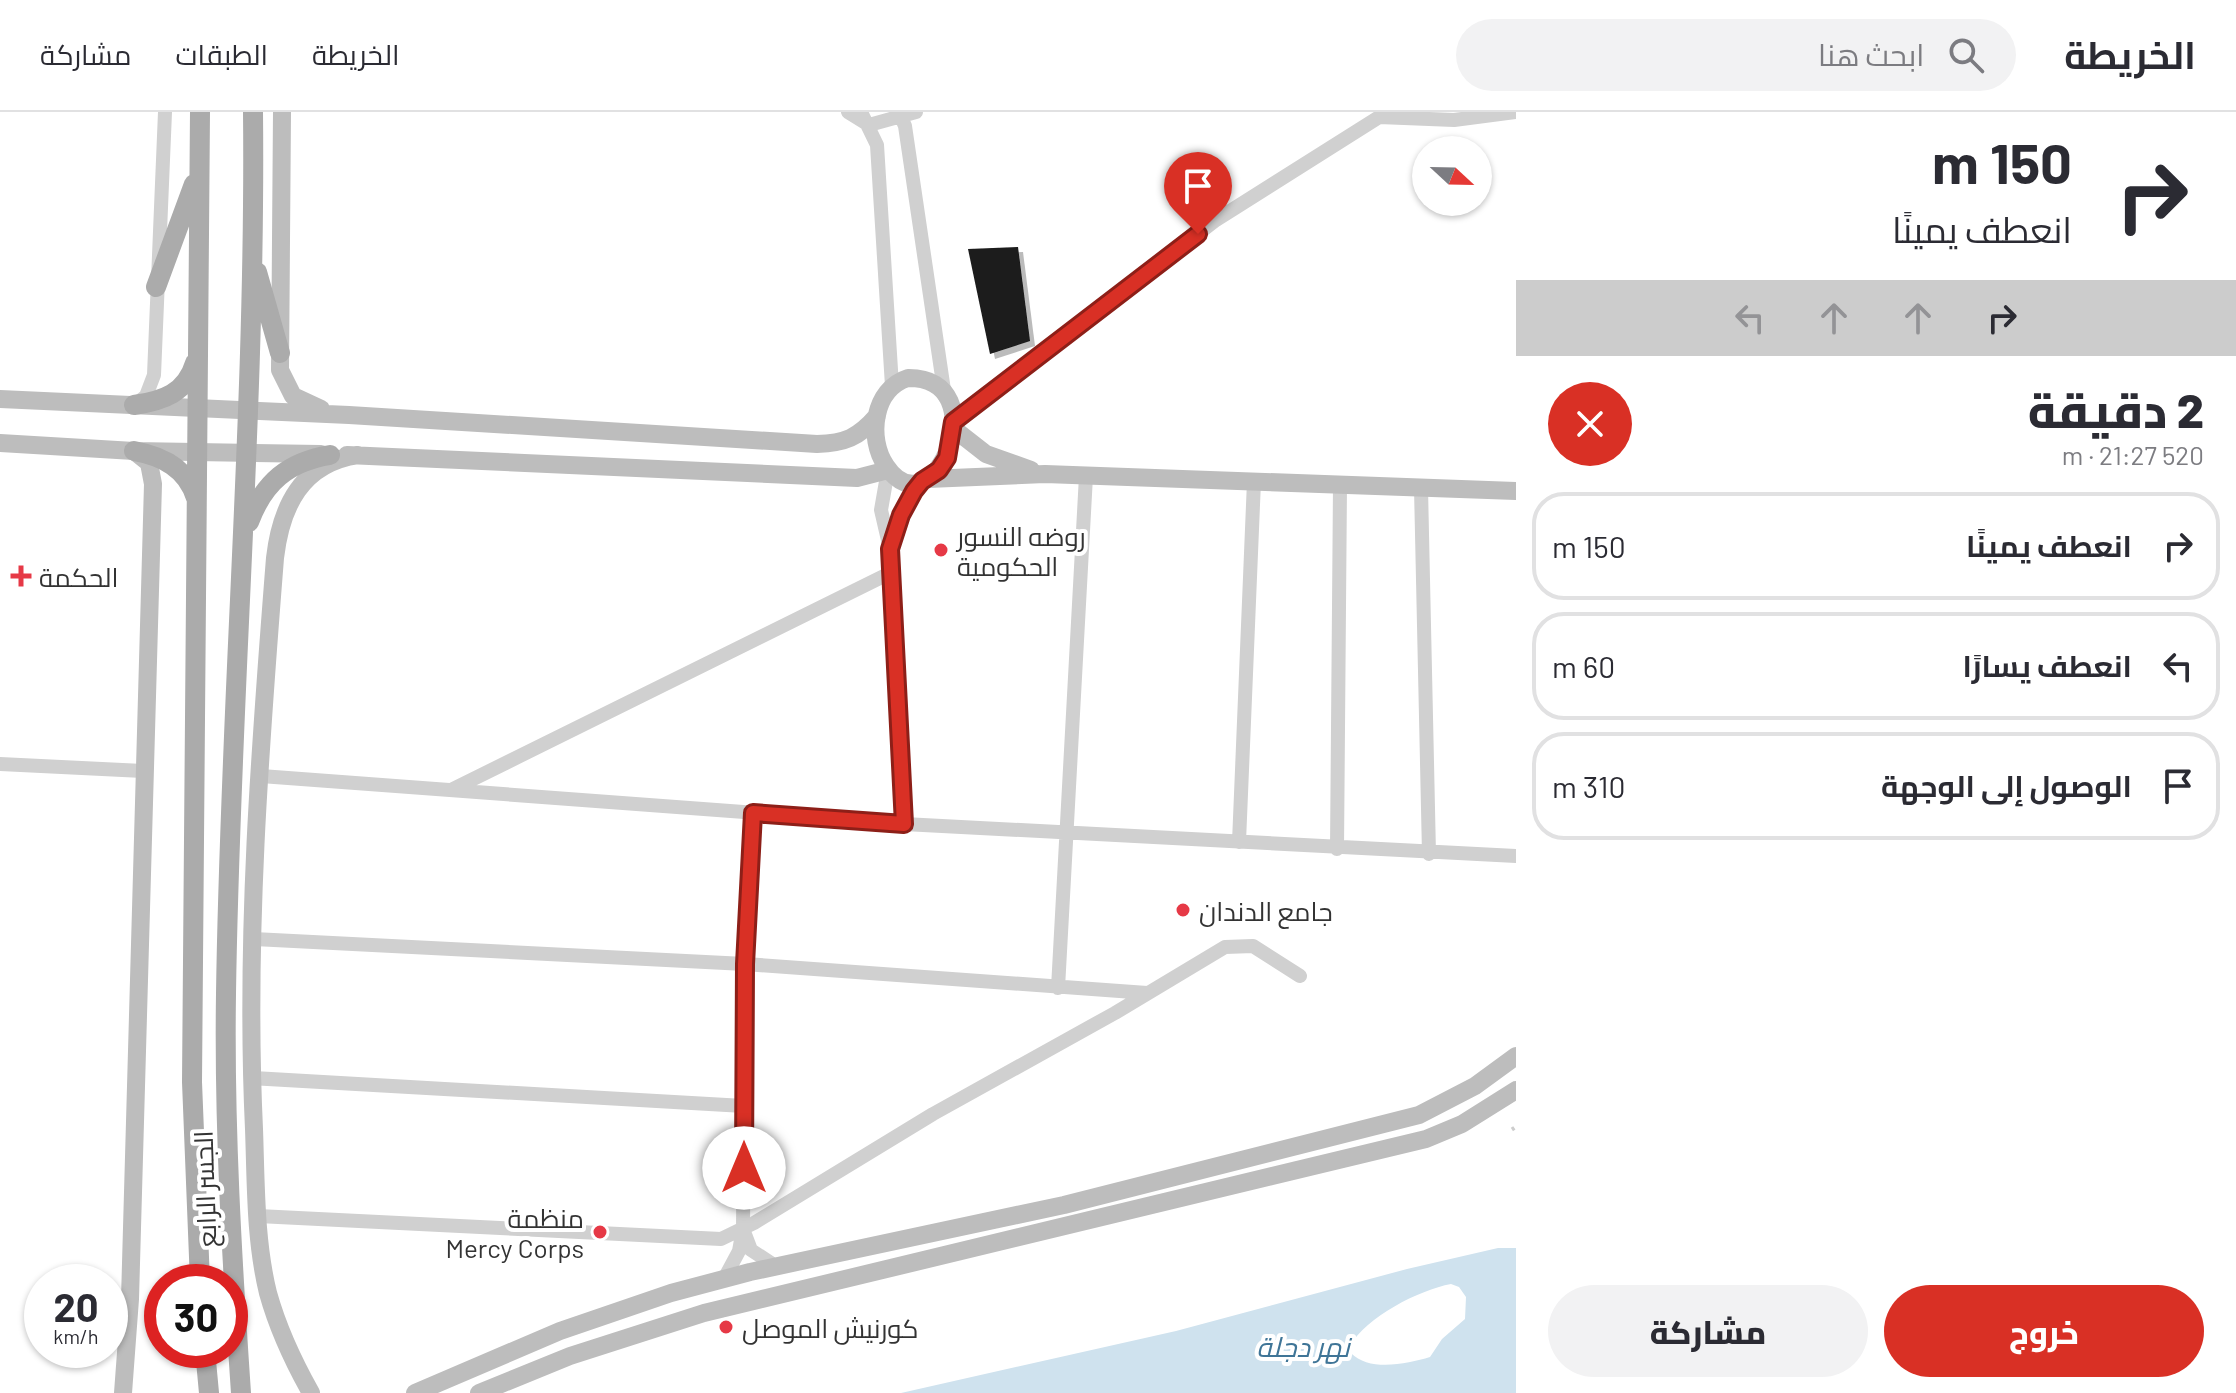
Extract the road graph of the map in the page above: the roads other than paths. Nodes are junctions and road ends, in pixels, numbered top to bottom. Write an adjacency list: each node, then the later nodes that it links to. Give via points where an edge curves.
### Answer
1 (165, 112): 13 (street)
2 (200, 112): 11 (main road)
3 (282, 112): 15 (street)
4 (848, 112): 10 (street)
5 (916, 112): 8 (street)
6 (1516, 112): 9 (street, via 1454,120)
7 (253, 114): 12 (main road)
8 (900, 114): 10 (street); 17 (street)
9 (1383, 115): 24 (street, via 1216,220)
10 (865, 118): 16 (street, via 877,145)
11 (200, 144): 13 (main road, via 191,195); 14 (main road)
12 (250, 244): 15 (main road); 21 (main road)
13 (156, 287): 19 (street, via 154,375 146,396)
14 (199, 335): 19 (main road, via 195,364 182,388); 20 (main road, الجسر الرابع)
15 (280, 353): 22 (street, via 287,390)
16 (892, 386): 17 (street, via 919,378 930,381); 23 (street)
17 (945, 397): 24 (street)
18 (0, 399): 19 (street)
19 (134, 405): 20 (street)
20 (197, 408): 21 (street); 27 (main road, الجسر الرابع)
21 (249, 410): 22 (street); 28 (main road)
22 (339, 415): 23 (street, via 817,444 843,443 863,433)
23 (877, 416): 31 (street, via 878,449)
24 (953, 426): 32 (street, via 986,454); 34 (street, via 947,458)
25 (0, 443): 26 (street)
26 (134, 451): 27 (street); 39 (main road, via 180,470 192,484); 44 (street, via 144,456 153,472)
27 (198, 452): 28 (street); 39 (main road, الجسر الرابع)
28 (248, 453): 29 (street); 41 (main road)
29 (330, 455): 30 (street); 41 (main road, via 288,468 269,483 257,502)
30 (358, 455): 31 (street, via 857,478); 45 (street, via 325,464 306,478 292,494 280,523)
31 (888, 470): 34 (street, via 899,479); 40 (street, via 881,510)
32 (1045, 474): 33 (street); 34 (street)
33 (1086, 476): 35 (street); 49 (street)
34 (925, 480): 40 (street, via 901,515)
35 (1254, 481): 36 (street); 50 (street)
36 (1340, 485): 37 (street); 51 (street)
37 (1421, 488): 38 (street); 52 (street)
38 (1516, 491)
39 (198, 510): 65 (main road, الجسر الرابع, via 192,1082)
40 (890, 549): 42 (street)
41 (244, 550): 71 (main road, الجسر الرابع, via 226,1080)
42 (892, 572): 46 (street); 48 (street)
43 (0, 764): 44 (street)
44 (143, 771): 69 (street)
45 (261, 776): 46 (street); 54 (street)
46 (450, 791): 47 (street)
47 (753, 813): 48 (street); 55 (street)
48 (904, 824): 49 (street)
49 (1069, 830): 50 (street); 57 (street)
50 (1239, 842): 51 (street)
51 (1337, 849): 52 (street)
52 (1429, 854): 53 (street)
53 (1516, 856)
54 (253, 939): 55 (street); 60 (street)
55 (745, 964): 57 (street); 62 (street)
56 (1300, 976): 58 (street, via 1266,952 1239,944 1212,953)
57 (1058, 988): 58 (street)
58 (1147, 993): 64 (street)
59 (1516, 1056): 66 (street, via 1475,1086 1419,1115 1064,1205)
60 (252, 1078): 62 (street); 63 (street)
61 (1516, 1090): 74 (street, via 1462,1124 1411,1143 704,1313 570,1356)
62 (744, 1106): 64 (street)
63 (258, 1216): 64 (street, via 707,1240); 72 (street, via 273,1307 286,1347)
64 (743, 1229): 66 (street, via 751,1250); 67 (street, via 739,1251)
65 (199, 1264)
66 (777, 1267): 67 (street)
67 (724, 1279): 73 (street, via 588,1320)
68 (207, 1368): 70 (main road)
69 (123, 1393)
70 (209, 1393)
71 (241, 1393)
72 (311, 1393)
73 (415, 1393)
74 (479, 1393)

